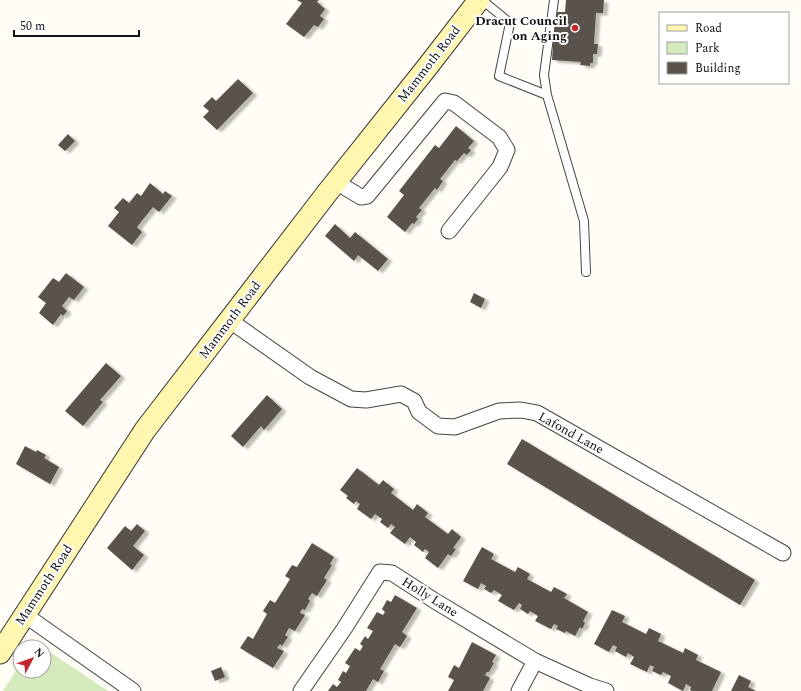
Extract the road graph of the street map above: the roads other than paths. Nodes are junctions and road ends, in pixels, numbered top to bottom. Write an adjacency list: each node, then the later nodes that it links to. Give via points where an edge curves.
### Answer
1 (480, 0): 3 (lane, via 510,23 499,76); 4 (main road, Mammoth Road)
2 (554, 0): 3 (lane, via 544,75)
3 (547, 95): 6 (lane, via 584,221)
4 (336, 182): 5 (street, via 361,197 367,196 445,101 454,103 499,137 507,150 500,167); 7 (main road, Mammoth Road)
5 (449, 231)
6 (586, 272)
7 (229, 320): 8 (street, Lafond Lane, via 310,377 351,399 366,400 401,394 414,401 419,412 438,426 455,427 499,411 520,410 537,413); 9 (main road, Mammoth Road, via 145,430)
8 (783, 553)
9 (25, 615): 10 (main road, Mammoth Road); 12 (street)
10 (0, 653)
11 (535, 661): 13 (street, Holly Lane, via 392,573 380,572 344,630); 14 (street); 15 (street, Holly Lane)
12 (133, 691)
13 (301, 691)
14 (519, 691)
15 (606, 691)

